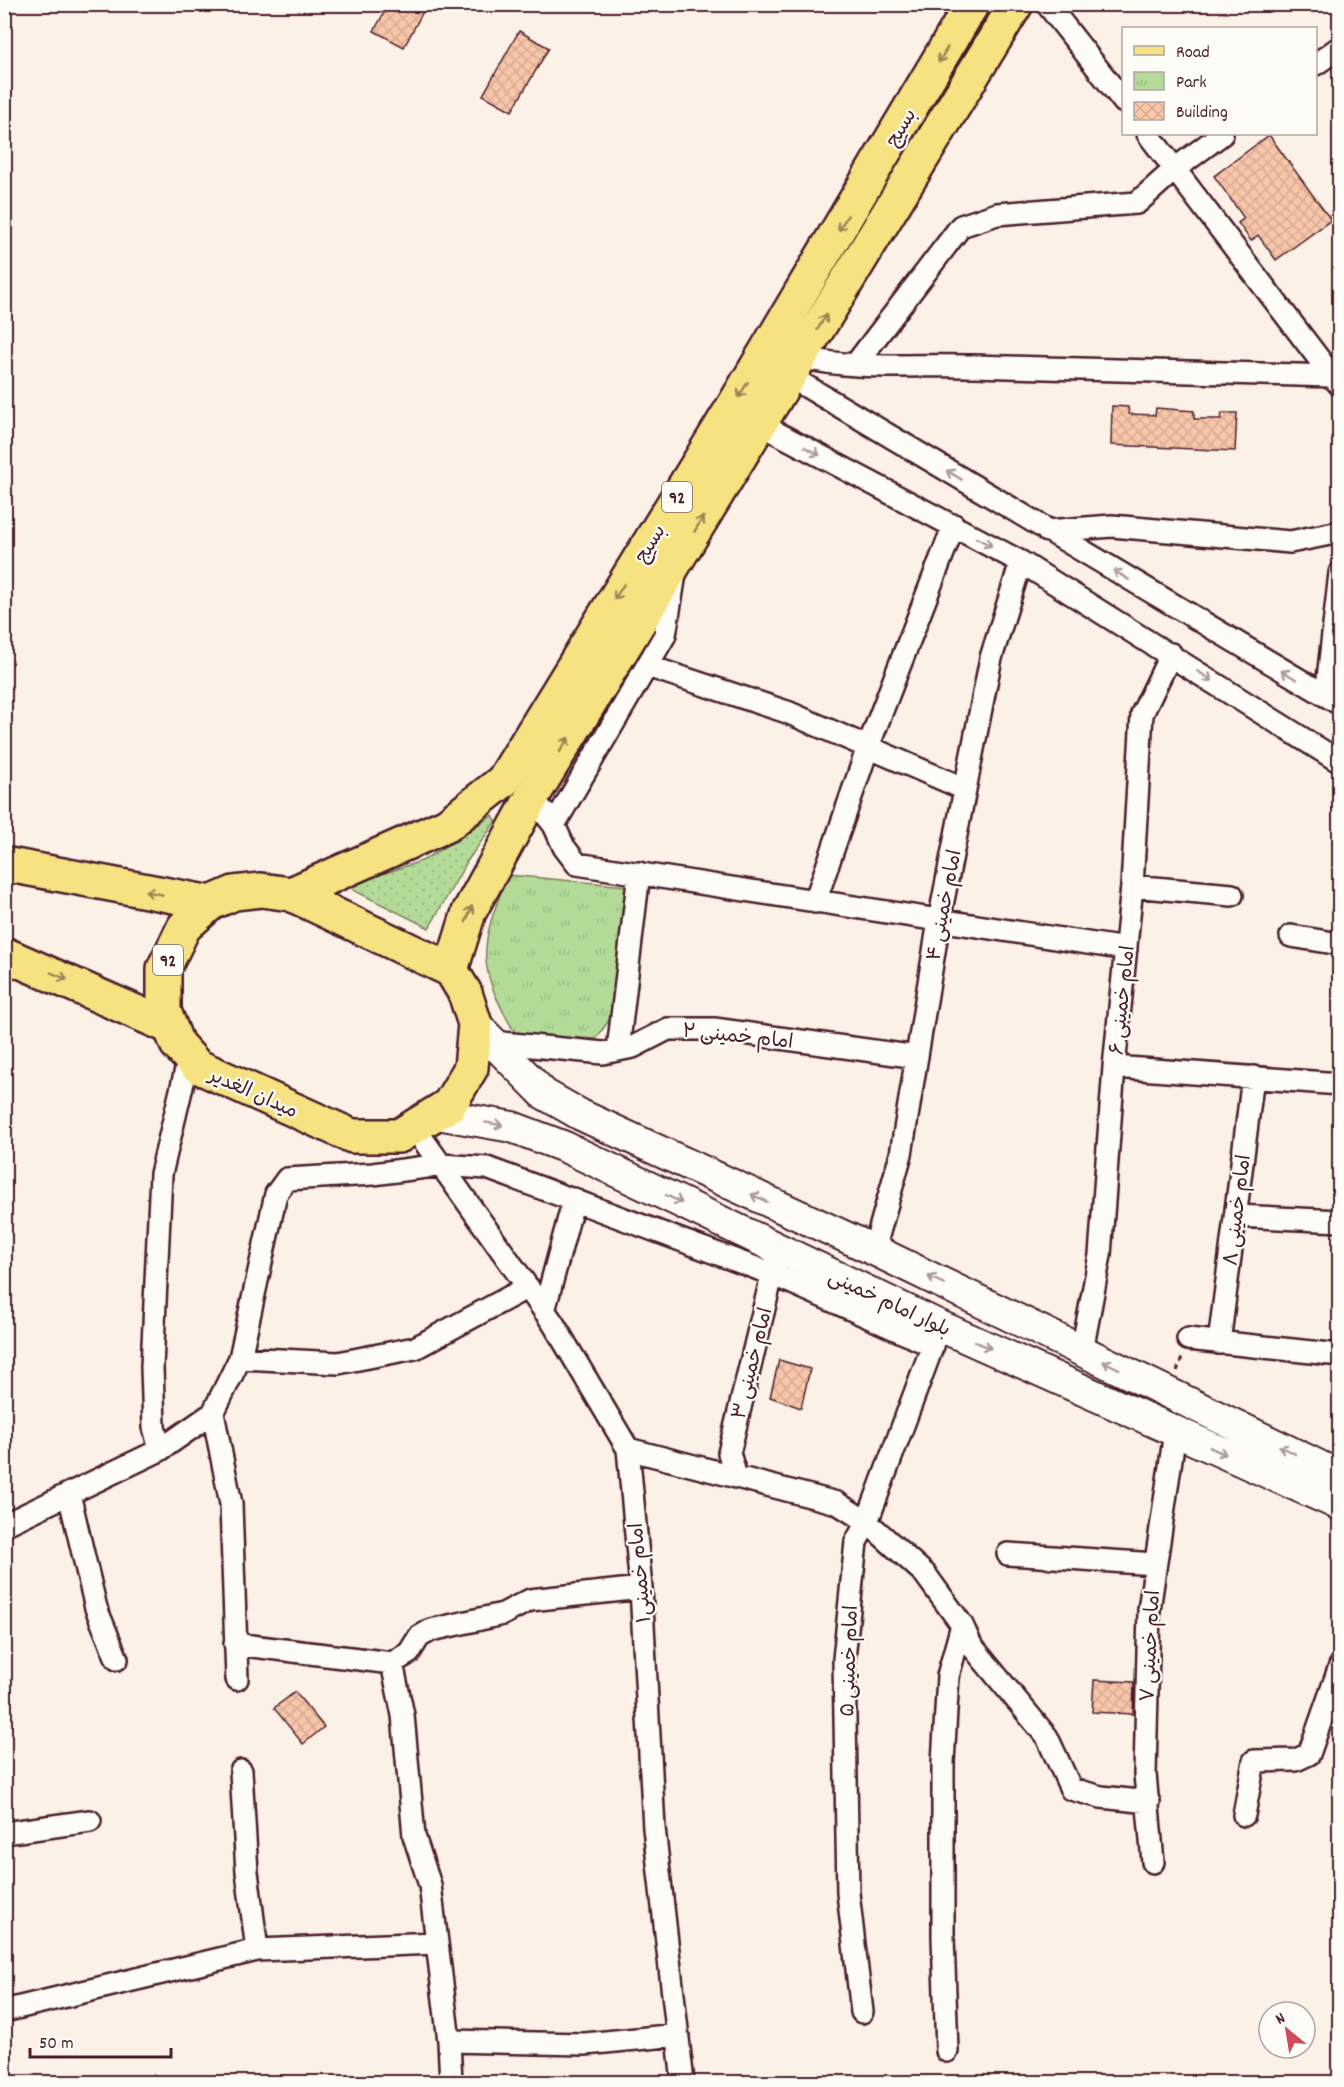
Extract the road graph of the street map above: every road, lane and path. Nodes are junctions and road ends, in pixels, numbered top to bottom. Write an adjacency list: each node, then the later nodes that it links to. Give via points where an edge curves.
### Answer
1 (972, 4): 25 (main road, بسیج / 92, one-way to 25, via 733,407)
2 (1016, 4): 11 (main road, بسیج / 92, one-way to 2)
3 (1047, 4): 6 (street)
4 (1340, 47): 5 (street)
5 (1317, 63)
6 (1122, 99)
7 (1149, 135): 9 (street)
8 (1221, 135): 9 (street)
9 (1175, 169): 10 (street, via 1137,202 997,214 961,226); 12 (street)
10 (855, 365): 11 (street); 12 (street)
11 (795, 367): 13 (main road, بسیج / 92); 15 (street, one-way to 11)
12 (1336, 381)
13 (760, 423): 14 (street, one-way to 14); 17 (main road, بسیج / 92, one-way to 13)
14 (954, 525): 18 (street, one-way to 18); 23 (street)
15 (1047, 531): 16 (street, via 1112,526 1290,542); 22 (street, one-way to 15)
16 (1340, 532)
17 (678, 558): 21 (street, via 665,635); 27 (main road, بسیج / 92, one-way to 17)
18 (1021, 562): 20 (street); 26 (street, امام خمینی ۴, via 991,658)
19 (1340, 573): 22 (street)
20 (1171, 654): 24 (street, one-way to 24); 31 (street, امام خمینی ۶, via 1142,714)
21 (647, 666): 23 (street, via 787,712); 28 (street)
22 (1336, 701)
23 (868, 747): 26 (street); 34 (street)
24 (1340, 762)
25 (503, 781): 27 (main road); 32 (main road, بسیج / 92, via 447,825)
26 (965, 789): 36 (street, امام خمینی ۴)
27 (532, 797): 28 (street); 41 (main road, بسیج / 92, one-way to 27, via 469,912)
28 (554, 825): 30 (street, via 577,864)
29 (4, 864): 35 (main road, one-way to 29)
30 (639, 873): 34 (street); 44 (street)
31 (1132, 886): 33 (street); 39 (street, امام خمینی ۶)
32 (291, 894): 35 (main road, میدان الغدیر / 92, via 261,890 234,893); 41 (main road, میدان الغدیر / 92)
33 (1232, 896)
34 (815, 902): 36 (street)
35 (211, 903): 42 (main road, میدان الغدیر / 92, via 184,927 164,968 164,1011)
36 (939, 921): 39 (street); 46 (street, امام خمینی ۴)
37 (1291, 936): 38 (street)
38 (1340, 944)
39 (1126, 949): 47 (street, امام خمینی ۶)
40 (4, 954): 42 (main road, one-way to 42)
41 (451, 970): 43 (main road, میدان الغدیر / 92)
42 (170, 1027): 45 (main road, میدان الغدیر / 92, via 177,1044)
43 (484, 1033): 44 (street, امام خمینی ۲, via 603,1053); 50 (main road, میدان الغدیر / 92, via 471,1068 449,1105); 55 (main road, بلوار امام خمینی, one-way to 43, via 581,1115 544,1094)
44 (618, 1050): 46 (street, امام خمینی ۲, via 633,1047 668,1029 714,1029)
45 (189, 1057): 50 (main road, میدان الغدیر / 92, via 197,1066 352,1136 399,1136); 69 (street, via 161,1174 152,1367 154,1427)
46 (917, 1057): 55 (street, امام خمینی ۴, via 901,1154)
47 (1114, 1067): 48 (street); 62 (street, امام خمینی ۶, via 1100,1255)
48 (1253, 1077): 49 (street); 53 (street, امام خمینی ۸)
49 (1340, 1084)
50 (426, 1121): 51 (street, امام خمینی۱); 56 (main road, بلوار امام خمینی, one-way to 56, via 512,1127 565,1147)
51 (441, 1165): 52 (street, via 487,1168); 57 (street, امام خمینی۱); 64 (street, via 287,1179 276,1194)
52 (573, 1199): 56 (street); 58 (street)
53 (1236, 1216): 54 (street); 61 (street, امام خمینی ۸)
54 (1340, 1221)
55 (874, 1250): 62 (main road, بلوار امام خمینی, one-way to 55)
56 (776, 1262): 59 (main road, بلوار امام خمینی); 70 (street, امام خمینی ۳, via 729,1453)
57 (528, 1287): 58 (street, امام خمینی۱); 64 (street, via 415,1348 338,1363)
58 (544, 1311): 68 (street, امام خمینی۱)
59 (936, 1336): 67 (main road, بلوار امام خمینی, one-way to 67); 73 (street, امام خمینی ۵)
60 (1188, 1339): 61 (street); 65 (path)
61 (1219, 1343): 63 (street)
62 (1082, 1351): 65 (main road, بلوار امام خمینی, one-way to 62)
63 (1340, 1355)
64 (240, 1358): 66 (street)
65 (1170, 1394): 71 (main road, بلوار امام خمینی, one-way to 65)
66 (213, 1413): 69 (street); 79 (street, via 231,1504)
67 (1175, 1432): 71 (main road, بلوار امام خمینی, one-way to 71); 76 (street, امام خمینی ۷)
68 (628, 1449): 70 (street); 77 (street, امام خمینی۱)
69 (160, 1450): 72 (street)
70 (736, 1477): 73 (street, via 837,1503)
71 (1333, 1487)
72 (69, 1494): 74 (street); 80 (street, via 96,1608)
73 (867, 1522): 78 (street, via 925,1574); 93 (street, امام خمینی ۵, via 856,1542 844,1659 848,1893)
74 (4, 1524)
75 (1008, 1554): 76 (street)
76 (1155, 1564): 85 (street, امام خمینی ۷, via 1149,1610 1145,1774)
77 (641, 1588): 81 (street, via 530,1600 503,1614 431,1630 419,1637 409,1653); 94 (street, امام خمینی۱, via 654,1828)
78 (962, 1625): 85 (street, via 971,1645 1047,1737 1071,1789); 96 (street, via 948,1676 943,1763)
79 (235, 1644): 81 (street); 83 (street)
80 (117, 1659)
81 (392, 1662): 90 (street, via 403,1714 414,1836 430,1884)
82 (1340, 1666): 86 (street, via 1309,1754 1296,1760 1254,1761)
83 (237, 1680)
84 (241, 1771): 91 (street, via 247,1872)
85 (1149, 1803): 89 (street, امام خمینی ۷)
86 (1244, 1815)
87 (90, 1821): 88 (street)
88 (4, 1833)
89 (1153, 1862)
90 (436, 1943): 91 (street); 95 (street)
91 (257, 1950): 92 (street)
92 (4, 2011)
93 (862, 2012)
94 (678, 2036): 95 (street, via 585,2044); 98 (street, امام خمینی۱)
95 (450, 2041): 97 (street)
96 (947, 2052)
97 (451, 2082)
98 (683, 2082)

